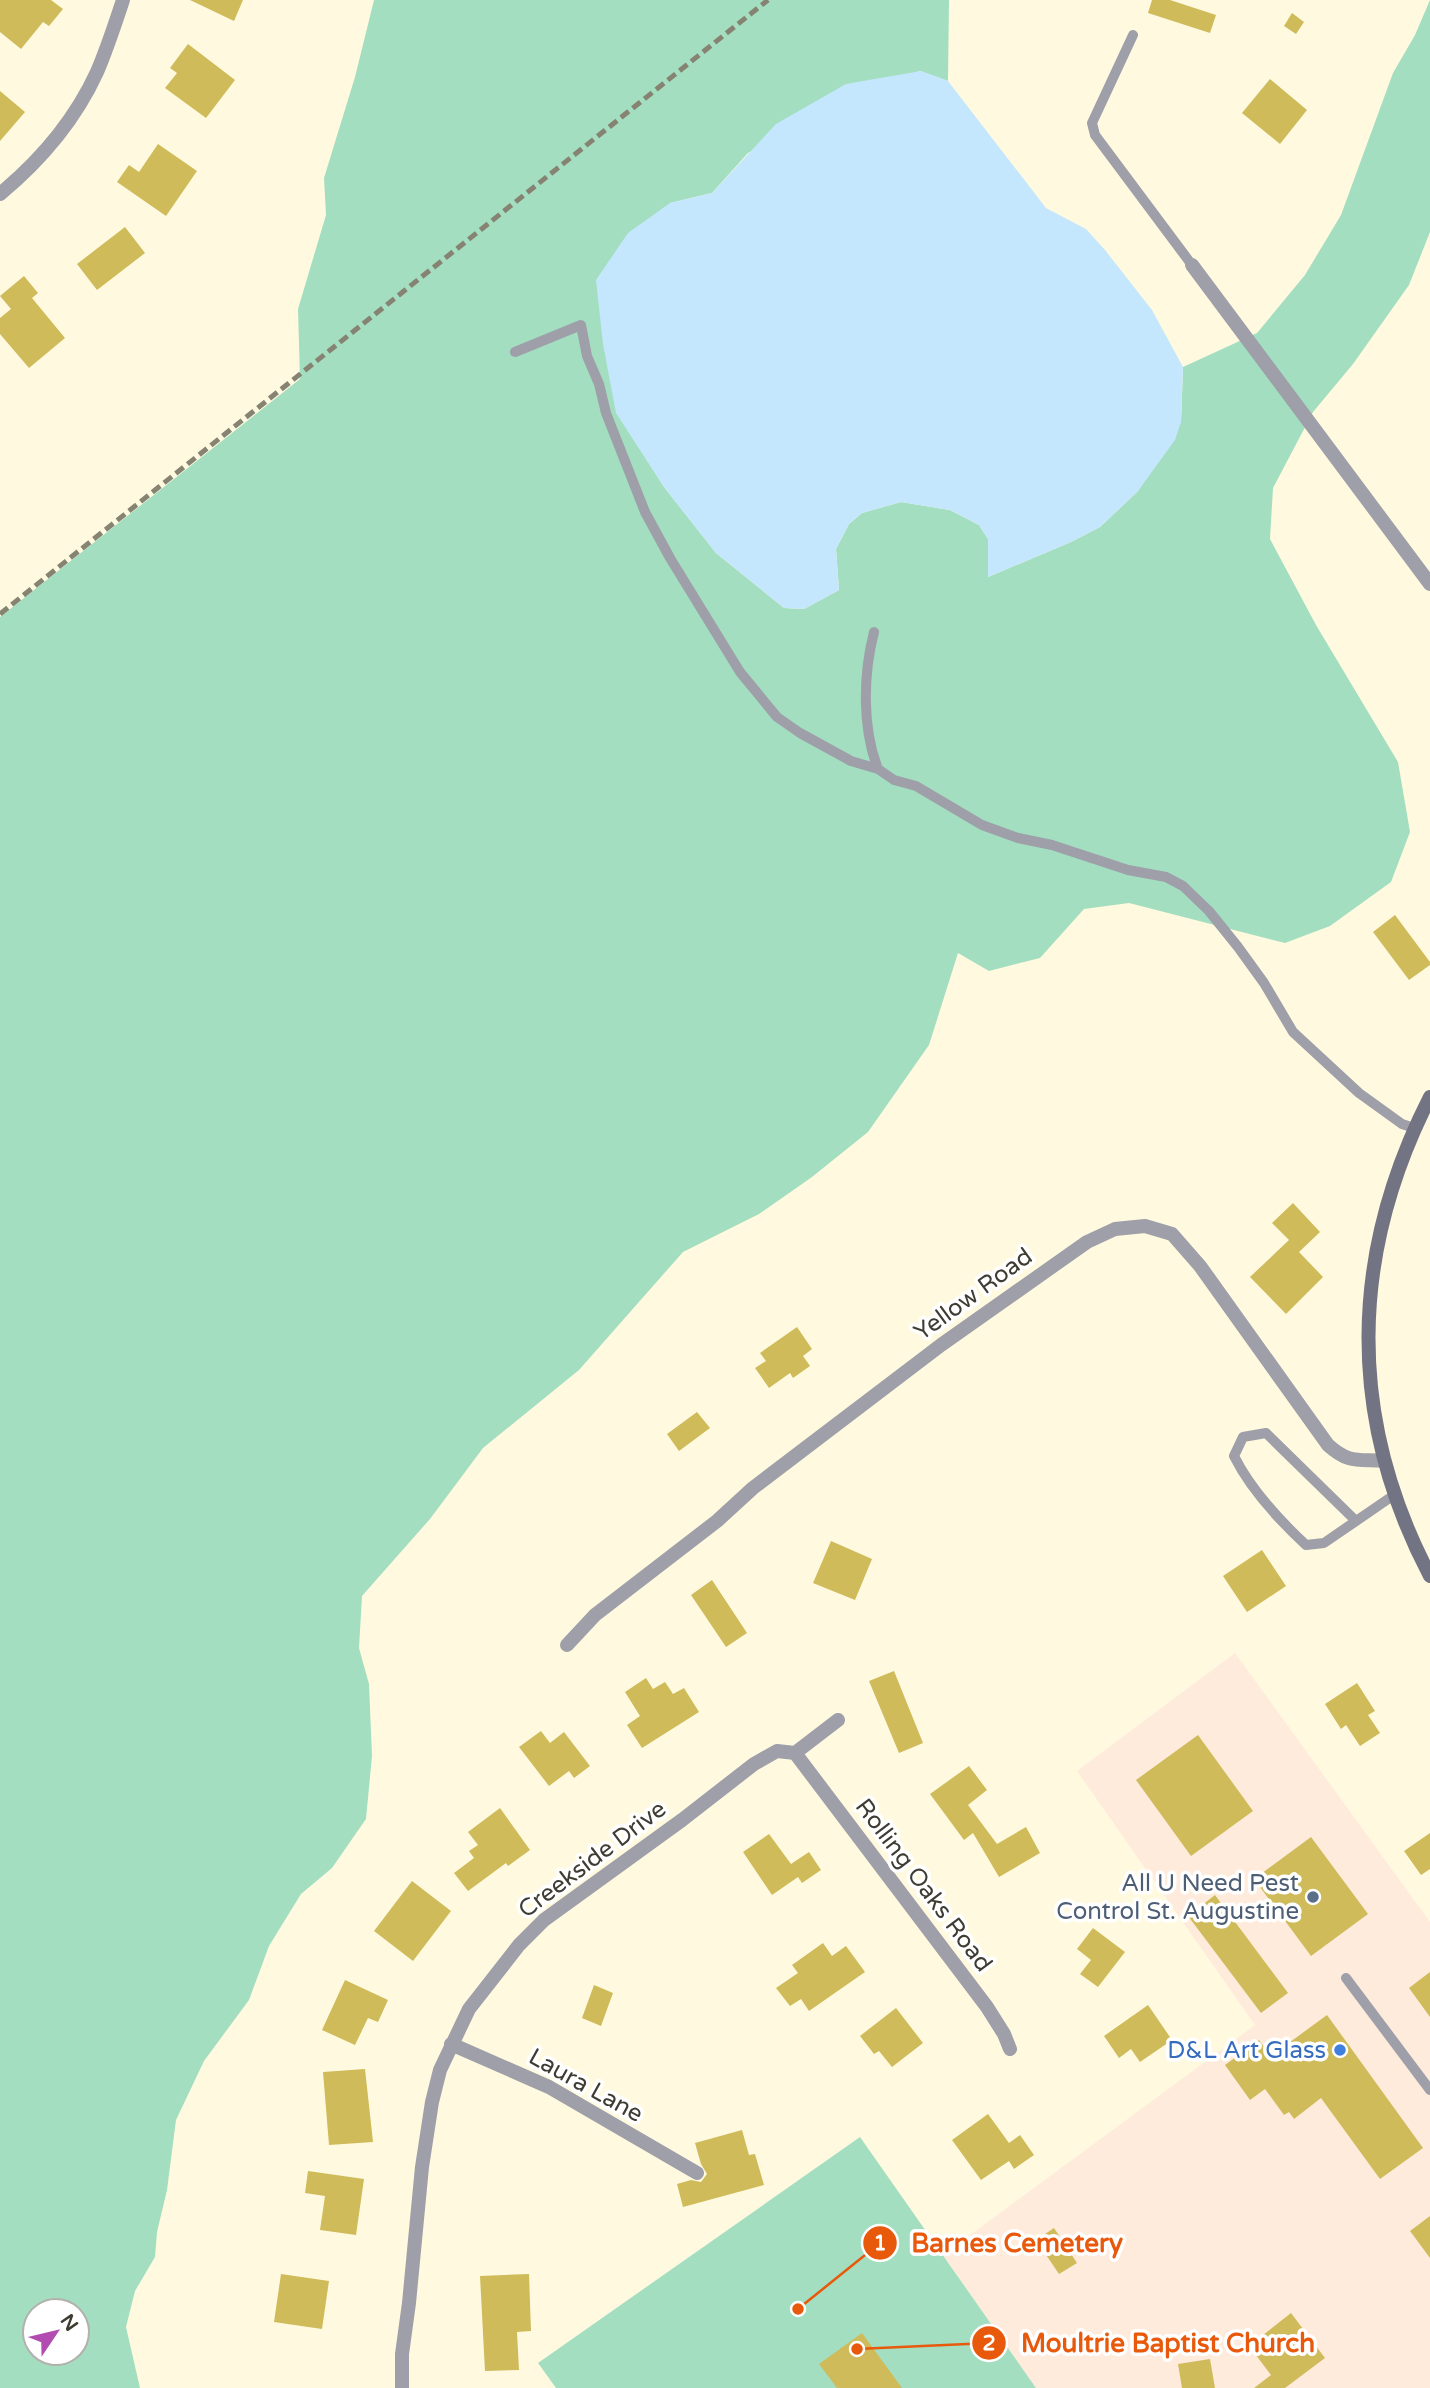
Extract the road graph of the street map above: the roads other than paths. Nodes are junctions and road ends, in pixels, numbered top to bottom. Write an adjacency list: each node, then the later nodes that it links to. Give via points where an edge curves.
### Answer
1 (123, 0): 3 (street, via 98,71 82,101 39,159)
2 (1133, 35): 4 (lane, via 1092,123 1095,135)
3 (0, 194)
4 (1192, 265): 6 (street)
5 (515, 352): 8 (lane, via 582,325 587,356 645,512 740,673 777,717 851,761)
6 (1430, 584)
7 (874, 632): 8 (lane, via 867,677 868,721)
8 (878, 769): 10 (lane, via 982,825 1128,870 1166,877 1183,886 1238,947 1293,1032 1359,1093)
9 (1430, 1097): 10 (main road)
10 (1414, 1128): 11 (main road, via 1389,1194 1371,1284 1369,1370)
11 (1384, 1461): 12 (main road); 15 (street, Yellow Road, via 1354,1461 1328,1445 1172,1234 1145,1226 1115,1229 1087,1241 941,1345 753,1488 595,1615)
12 (1394, 1495): 13 (lane); 14 (main road)
13 (1355, 1520): 13 (lane, via 1324,1544 1306,1545 1245,1477 1234,1456 1243,1437 1266,1433)
14 (1430, 1576)
15 (567, 1645)
16 (838, 1720): 17 (street, Creekside Drive)
17 (795, 1753): 19 (street, Creekside Drive, via 777,1751 754,1764 544,1920 469,2009); 20 (street, Rolling Oaks Road, via 988,2007)
18 (1346, 1978): 21 (lane)
19 (452, 2043): 22 (street, Laura Lane, via 549,2087); 23 (street, Creekside Drive, via 440,2070 422,2167)
20 (1010, 2049)
21 (1430, 2090)
22 (696, 2173)
23 (402, 2388)

